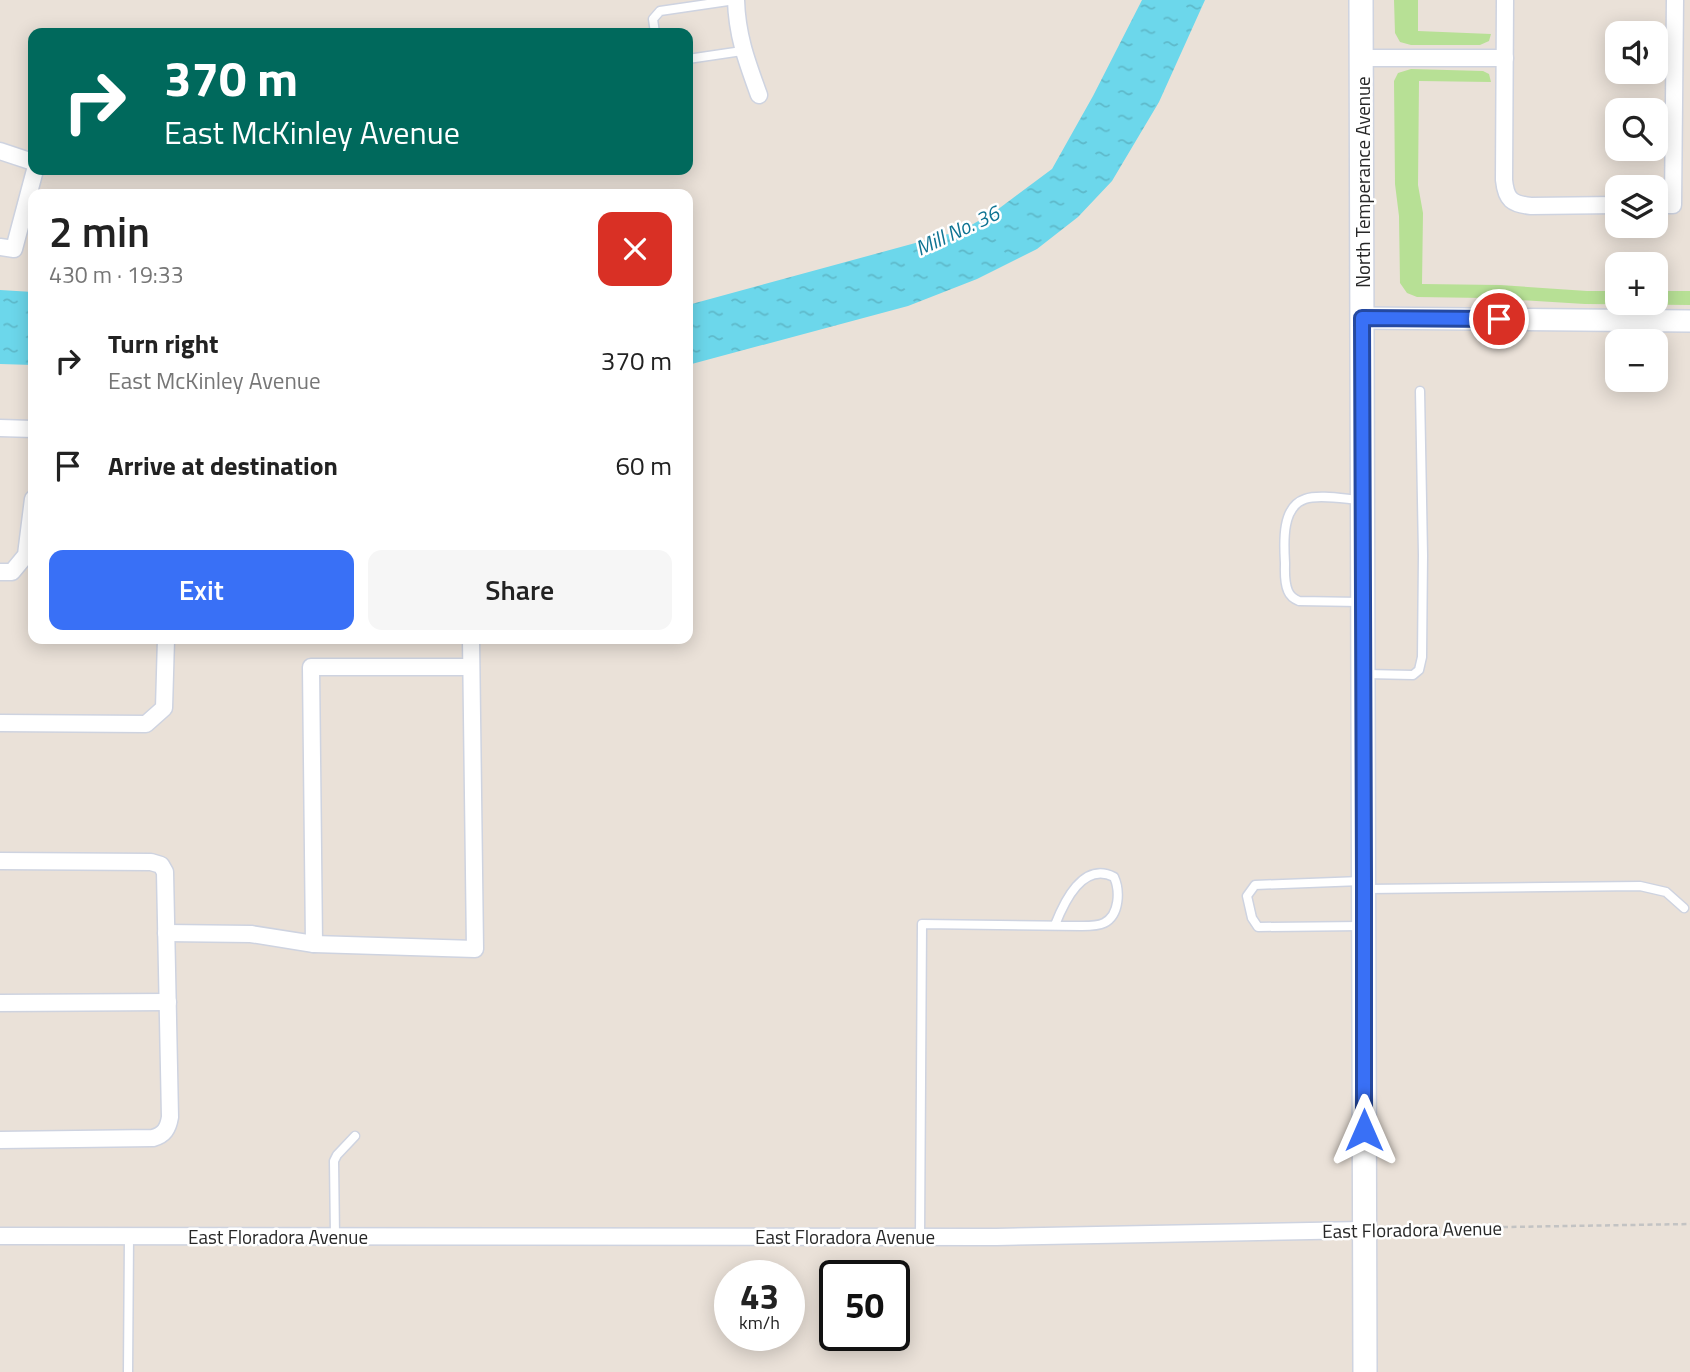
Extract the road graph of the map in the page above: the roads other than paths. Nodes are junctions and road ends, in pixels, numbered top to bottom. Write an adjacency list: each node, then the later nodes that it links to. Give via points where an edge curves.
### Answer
1 (735, 0): 5 (lane, via 660,11 653,19); 6 (street)
2 (1361, 0): 8 (main road, North Temperance Avenue)
3 (1505, 0): 9 (street)
4 (1675, 0): 15 (street)
5 (654, 28)
6 (743, 51): 7 (lane); 10 (street)
7 (693, 58)
8 (1361, 58): 9 (street); 17 (main road, North Temperance Avenue)
9 (1505, 58): 14 (street, via 1504,180 1510,199 1531,206)
10 (759, 95)
11 (0, 151): 12 (street)
12 (28, 160)
13 (28, 196): 16 (street, via 14,249)
14 (1605, 205)
15 (1682, 205)
16 (0, 247)
17 (1362, 318): 18 (street); 22 (main road, North Temperance Avenue)
18 (1690, 321)
19 (1420, 391): 29 (lane, via 1422,657 1413,675)
20 (0, 428): 21 (street)
21 (28, 429)
22 (1362, 500): 25 (main road, North Temperance Avenue); 25 (lane, via 1326,498 1297,503 1284,539 1286,580 1292,598)
23 (28, 539): 24 (street, via 26,555 12,572)
24 (0, 572)
25 (1363, 602): 29 (main road, North Temperance Avenue)
26 (166, 644): 30 (street, via 164,708 146,724)
27 (471, 644): 28 (street)
28 (471, 667): 37 (street, via 310,667); 37 (street, via 475,949)
29 (1363, 674): 32 (main road, North Temperance Avenue)
30 (0, 723)
31 (0, 861): 36 (street, via 161,865)
32 (1364, 885): 33 (lane, via 1640,886 1666,892); 35 (main road, North Temperance Avenue); 35 (lane, via 1255,885 1247,896 1258,927)
33 (1684, 908)
34 (1055, 925): 34 (lane, via 1106,922 1117,905 1114,877 1100,872 1086,877 1062,907); 46 (lane, via 922,924)
35 (1364, 926): 42 (main road, North Temperance Avenue)
36 (166, 933): 37 (street, via 251,934); 38 (street)
37 (314, 944)
38 (168, 1002): 39 (street); 41 (street, via 170,1117 162,1135)
39 (0, 1003)
40 (355, 1136): 45 (lane, via 334,1161)
41 (0, 1140)
42 (1363, 1230): 46 (street, East Floradora Avenue); 48 (main road, North Temperance Avenue)
43 (0, 1236): 44 (street, East Floradora Avenue)
44 (129, 1236): 45 (street, East Floradora Avenue); 47 (lane)
45 (335, 1236): 46 (street, East Floradora Avenue)
46 (920, 1236)
47 (128, 1372)
48 (1365, 1372)

